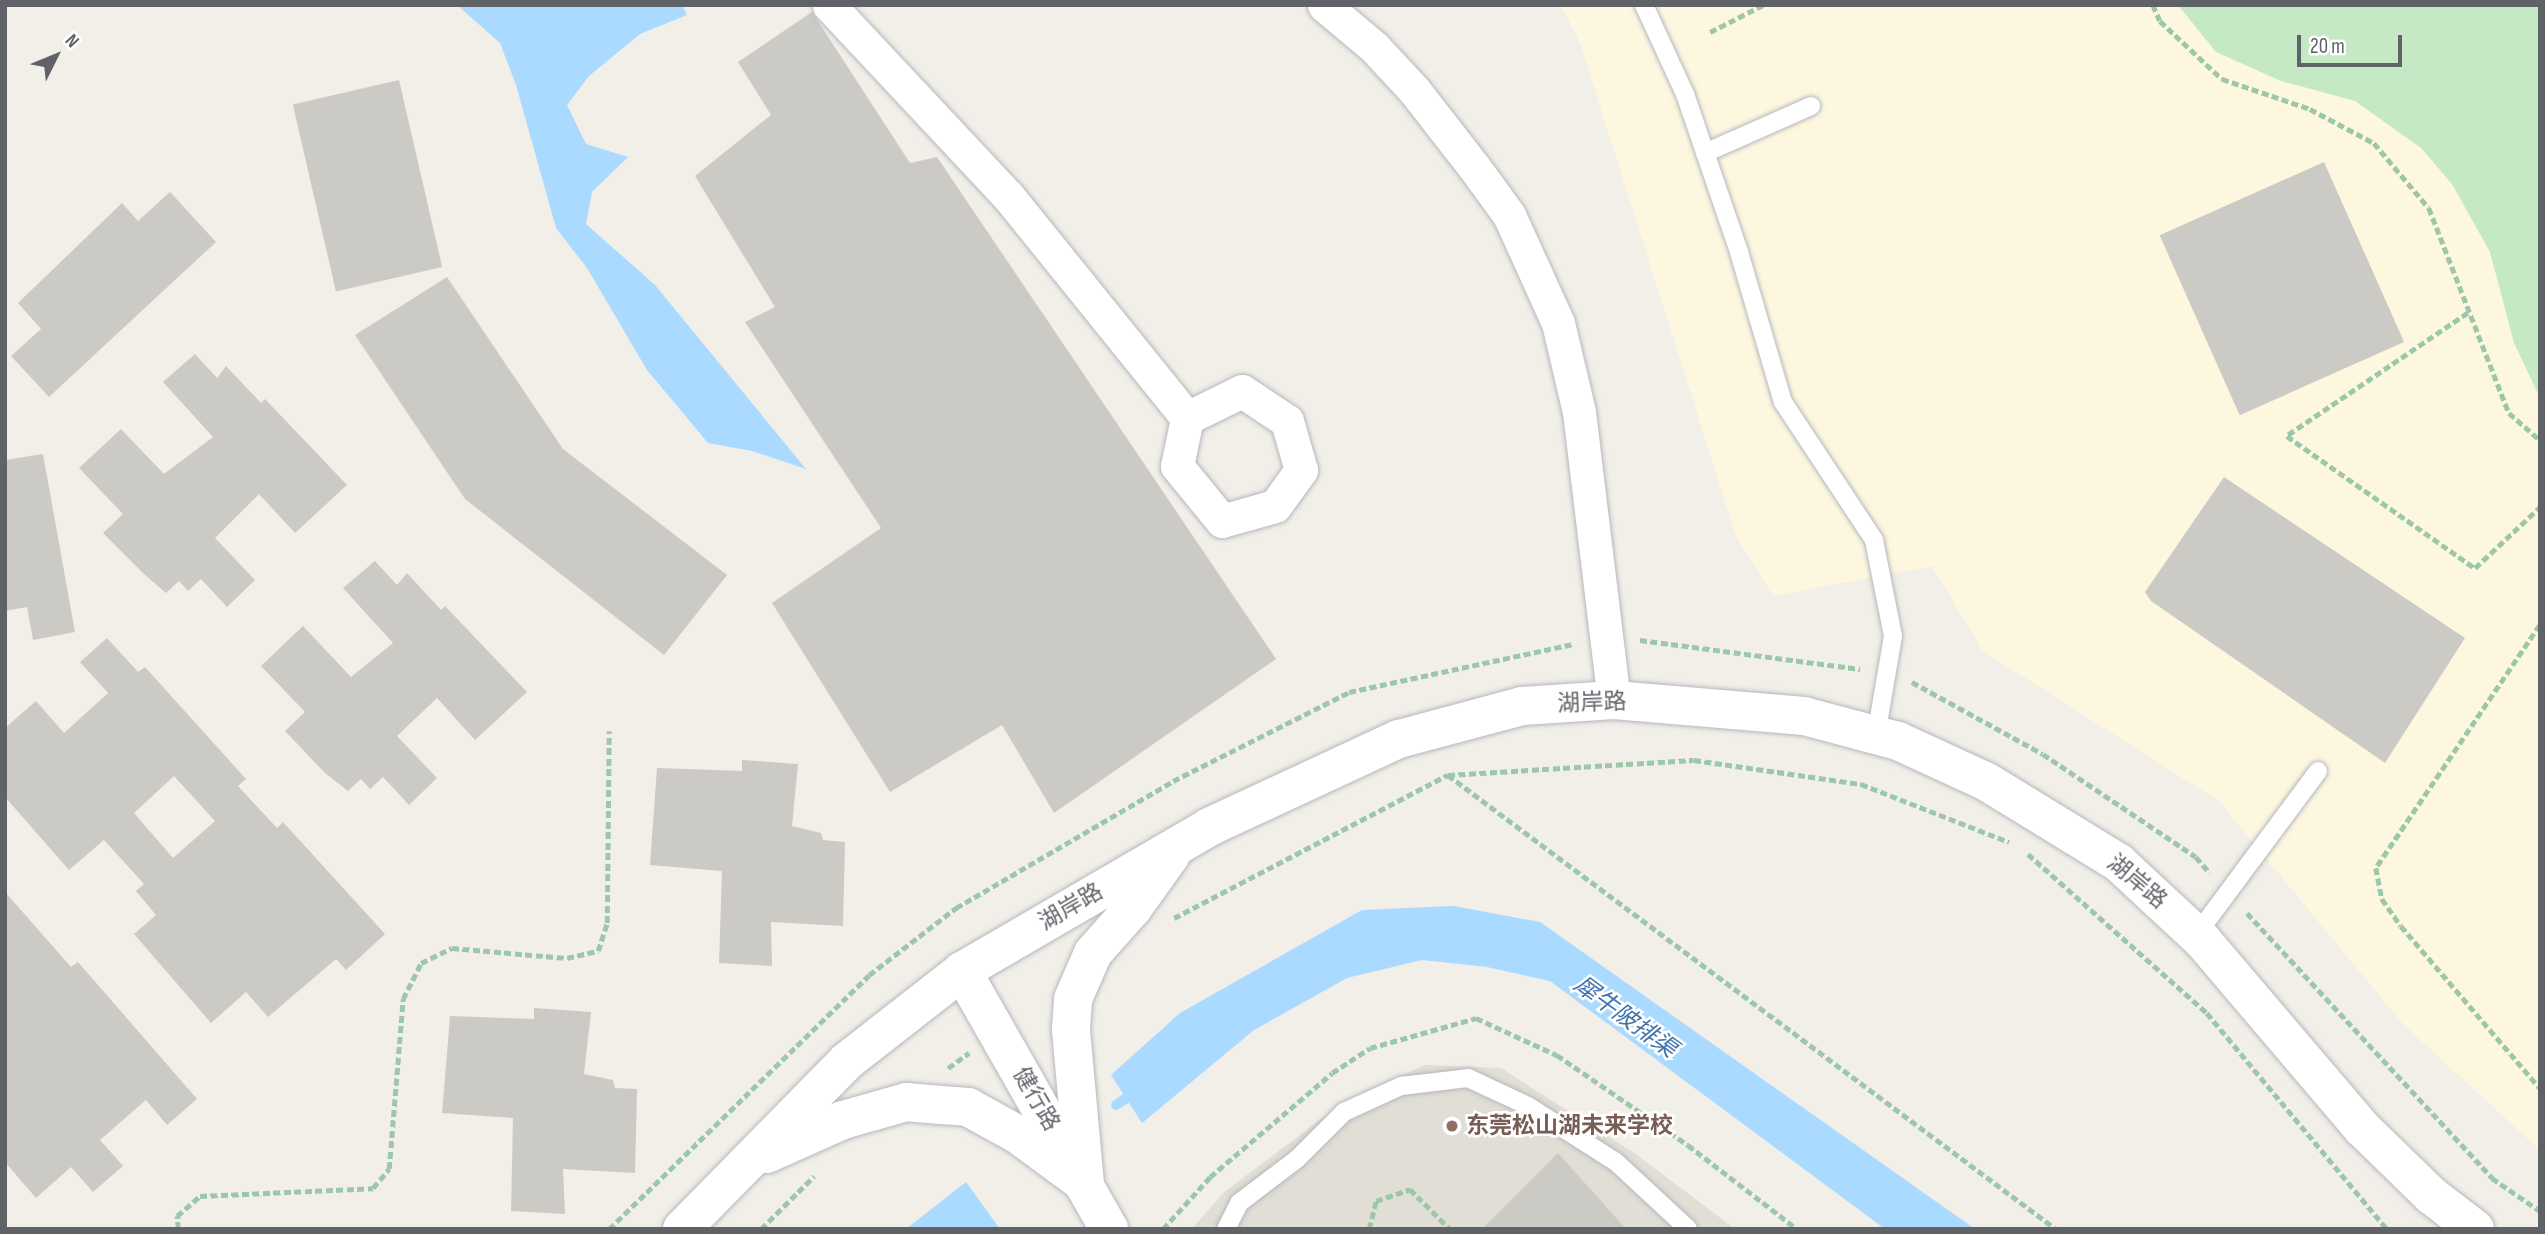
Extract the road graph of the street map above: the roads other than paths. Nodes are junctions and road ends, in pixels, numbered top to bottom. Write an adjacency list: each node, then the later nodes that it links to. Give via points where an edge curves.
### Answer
1 (829, 5): 6 (street, via 1008,196)
2 (1324, 5): 7 (street, via 1406,82 1474,167 1509,215 1558,323 1579,412)
3 (1644, 5): 5 (lane, via 1685,93)
4 (1811, 106): 5 (lane)
5 (1705, 153): 8 (lane, via 1783,402 1874,540 1893,636)
6 (1187, 418)
7 (1614, 700): 8 (street, 湖岸路, via 1804,716); 10 (street, 湖岸路, via 1522,706 1399,739)
8 (1876, 735): 11 (street, 湖岸路, via 1987,782 2108,856)
9 (2318, 771): 11 (lane)
10 (1177, 845): 12 (street, 湖岸路); 14 (street, via 1133,908 1093,953 1073,999 1071,1030)
11 (2197, 934): 19 (street, 湖岸路, via 2362,1128 2432,1196)
12 (962, 971): 13 (street, 湖岸路, via 847,1061); 14 (street, 健行路)
13 (748, 1162): 14 (street, via 843,1120 906,1102 968,1107 1017,1134); 15 (street, 湖岸路)
14 (1085, 1184): 16 (street, 健行路)
15 (682, 1229)
16 (1109, 1229)
17 (1226, 1229): 18 (lane, via 1239,1203 1297,1159 1344,1112 1401,1086 1468,1078 1528,1106 1616,1162)
18 (1688, 1229)
19 (2476, 1229)

